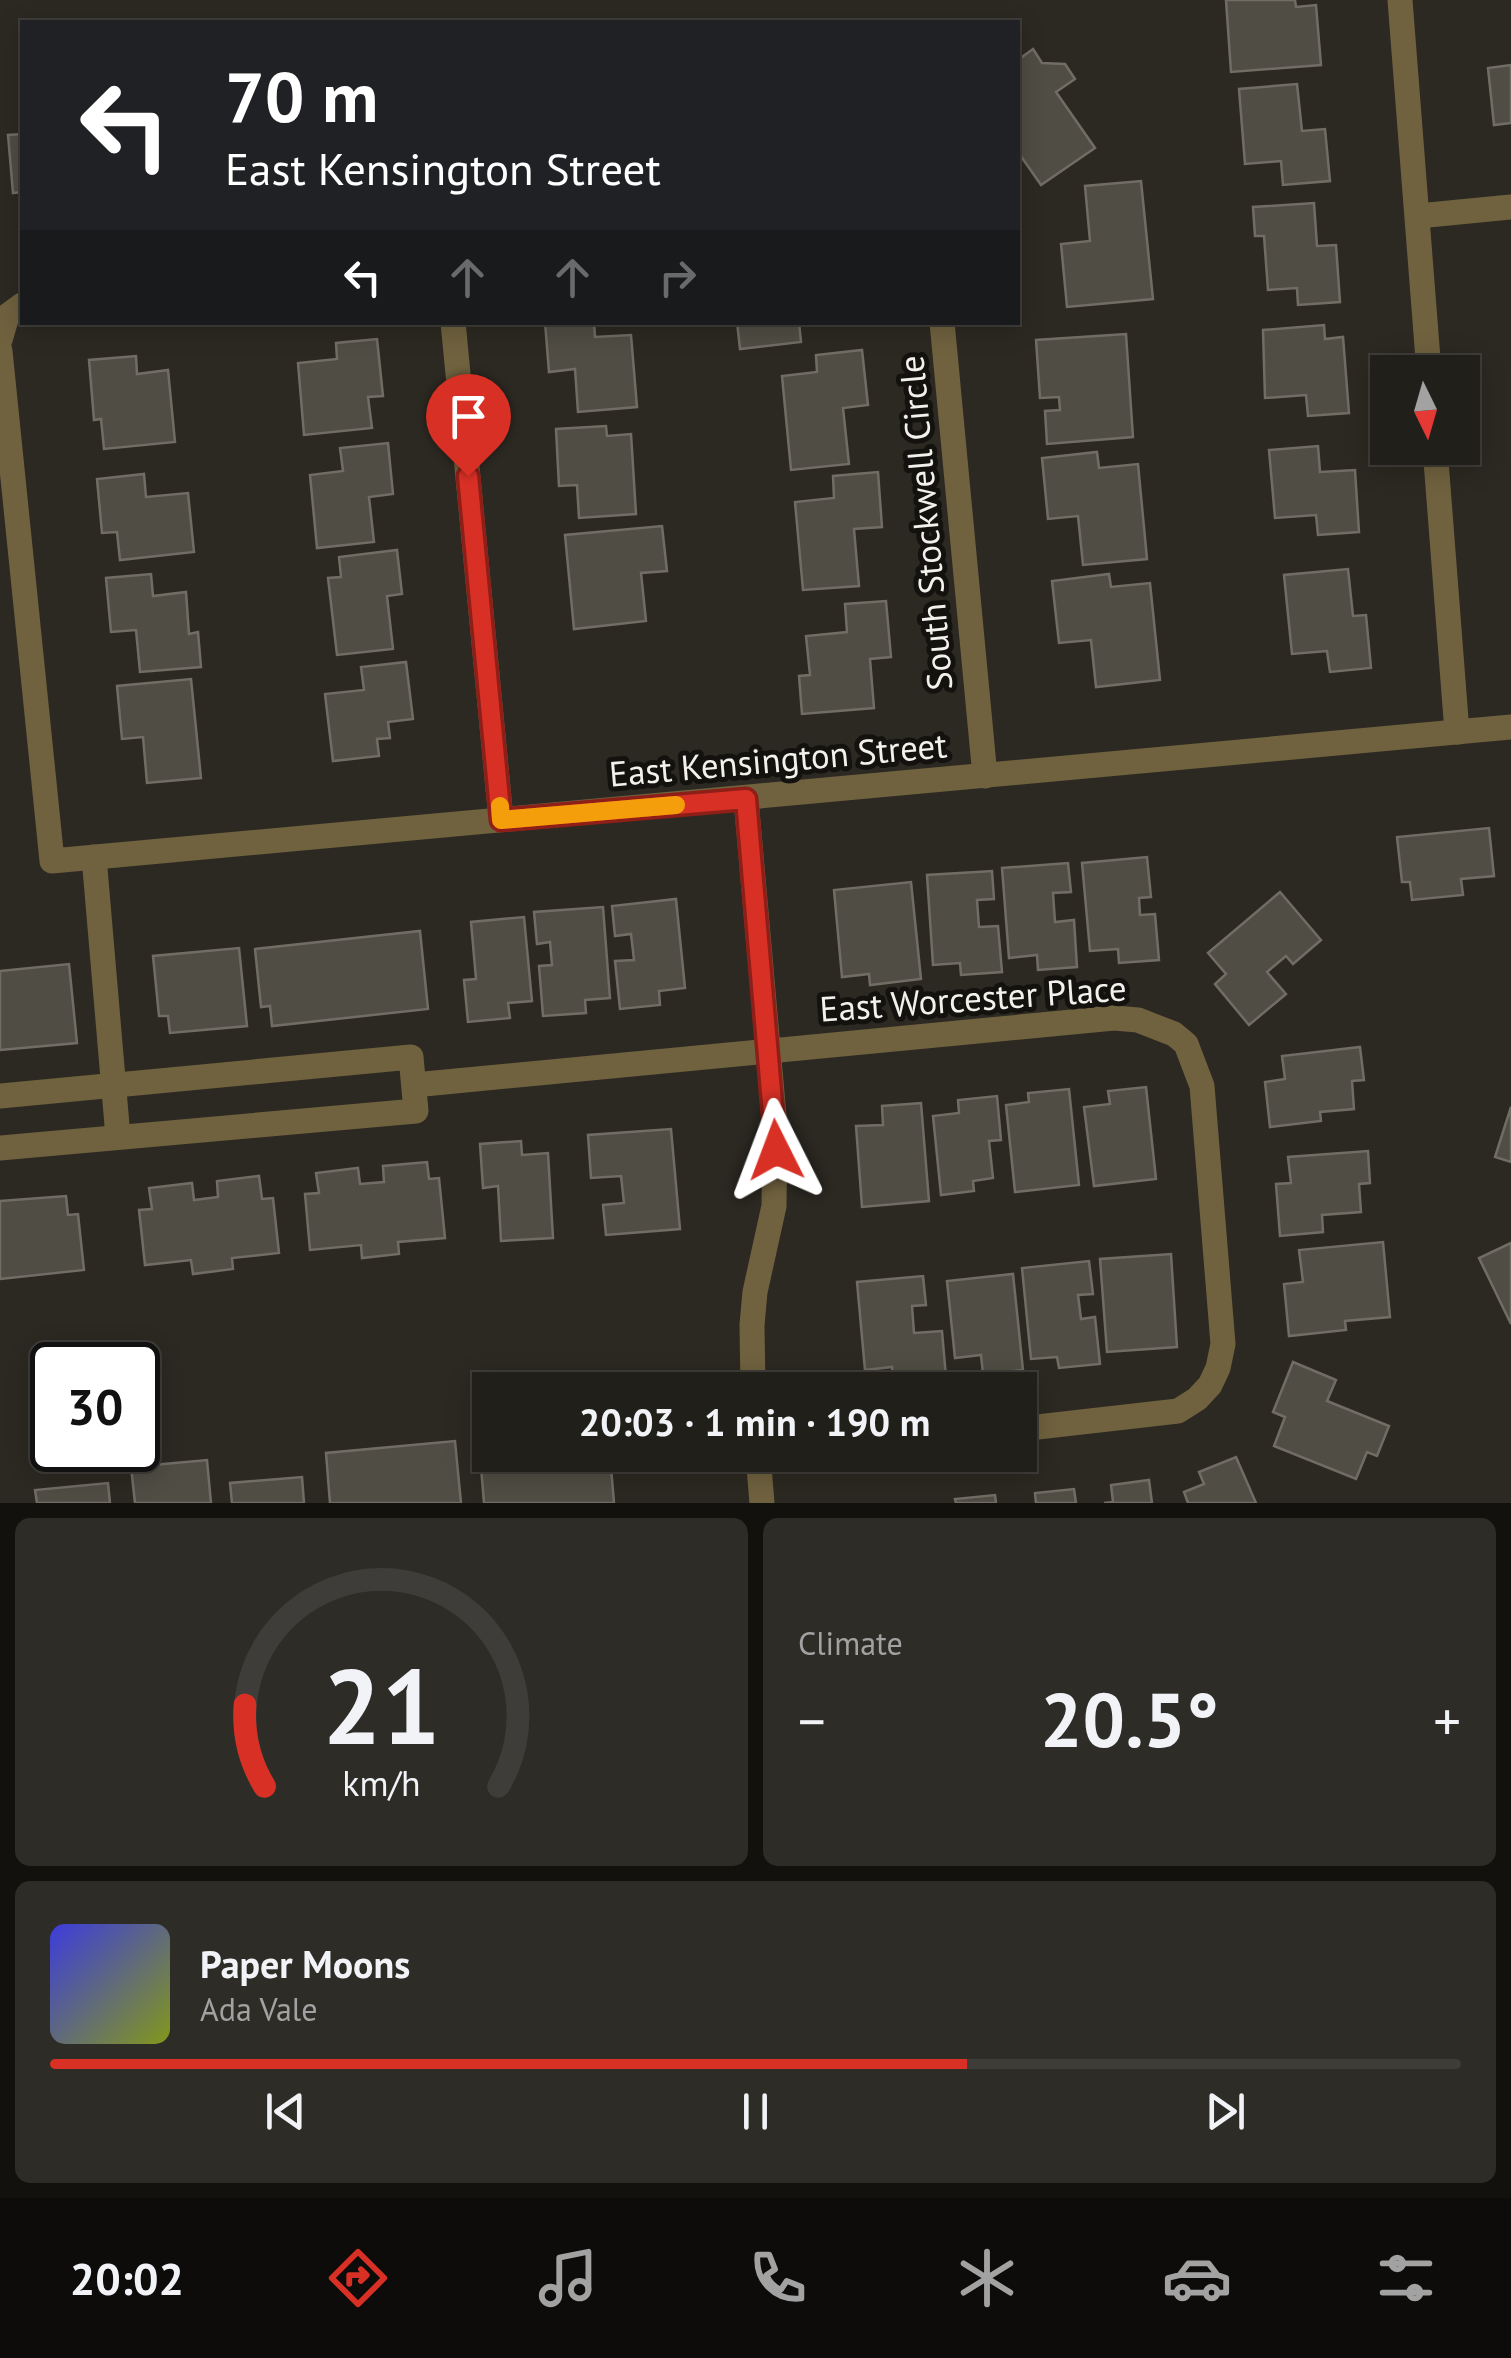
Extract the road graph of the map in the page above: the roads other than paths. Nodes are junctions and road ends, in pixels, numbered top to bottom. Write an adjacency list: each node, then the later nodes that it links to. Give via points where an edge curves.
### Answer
1 (1400, 0): 3 (street)
2 (1511, 207): 3 (street)
3 (1418, 216): 9 (street)
4 (20, 306): 7 (street, via 7,316)
5 (453, 325): 15 (street)
6 (942, 325): 13 (street, South Stockwell Circle)
7 (0, 340)
8 (0, 351): 16 (street, East Kensington Street, via 52,862)
9 (1429, 355)
10 (1436, 465): 12 (street)
11 (1511, 728): 12 (street, East Kensington Street)
12 (1457, 732): 13 (street, East Kensington Street)
13 (985, 776): 14 (street, East Kensington Street)
14 (746, 799): 15 (street, East Kensington Street); 17 (street)
15 (501, 820): 16 (street, East Kensington Street)
16 (94, 857): 19 (street)
17 (769, 1049): 18 (street, East Worcester Place); 23 (street, via 776,1172 755,1292); 24 (street, East Worcester Place, via 1114,1018 1158,1026 1186,1044 1202,1086 1223,1318 1218,1368 1197,1400 1178,1411)
18 (414, 1085): 19 (street, via 411,1057); 21 (street, via 416,1110)
19 (113, 1086): 20 (street); 21 (street)
20 (0, 1096)
21 (118, 1137): 22 (street)
22 (0, 1148)
23 (753, 1372)
24 (1037, 1427)
25 (759, 1472): 26 (street)
26 (762, 1503)

